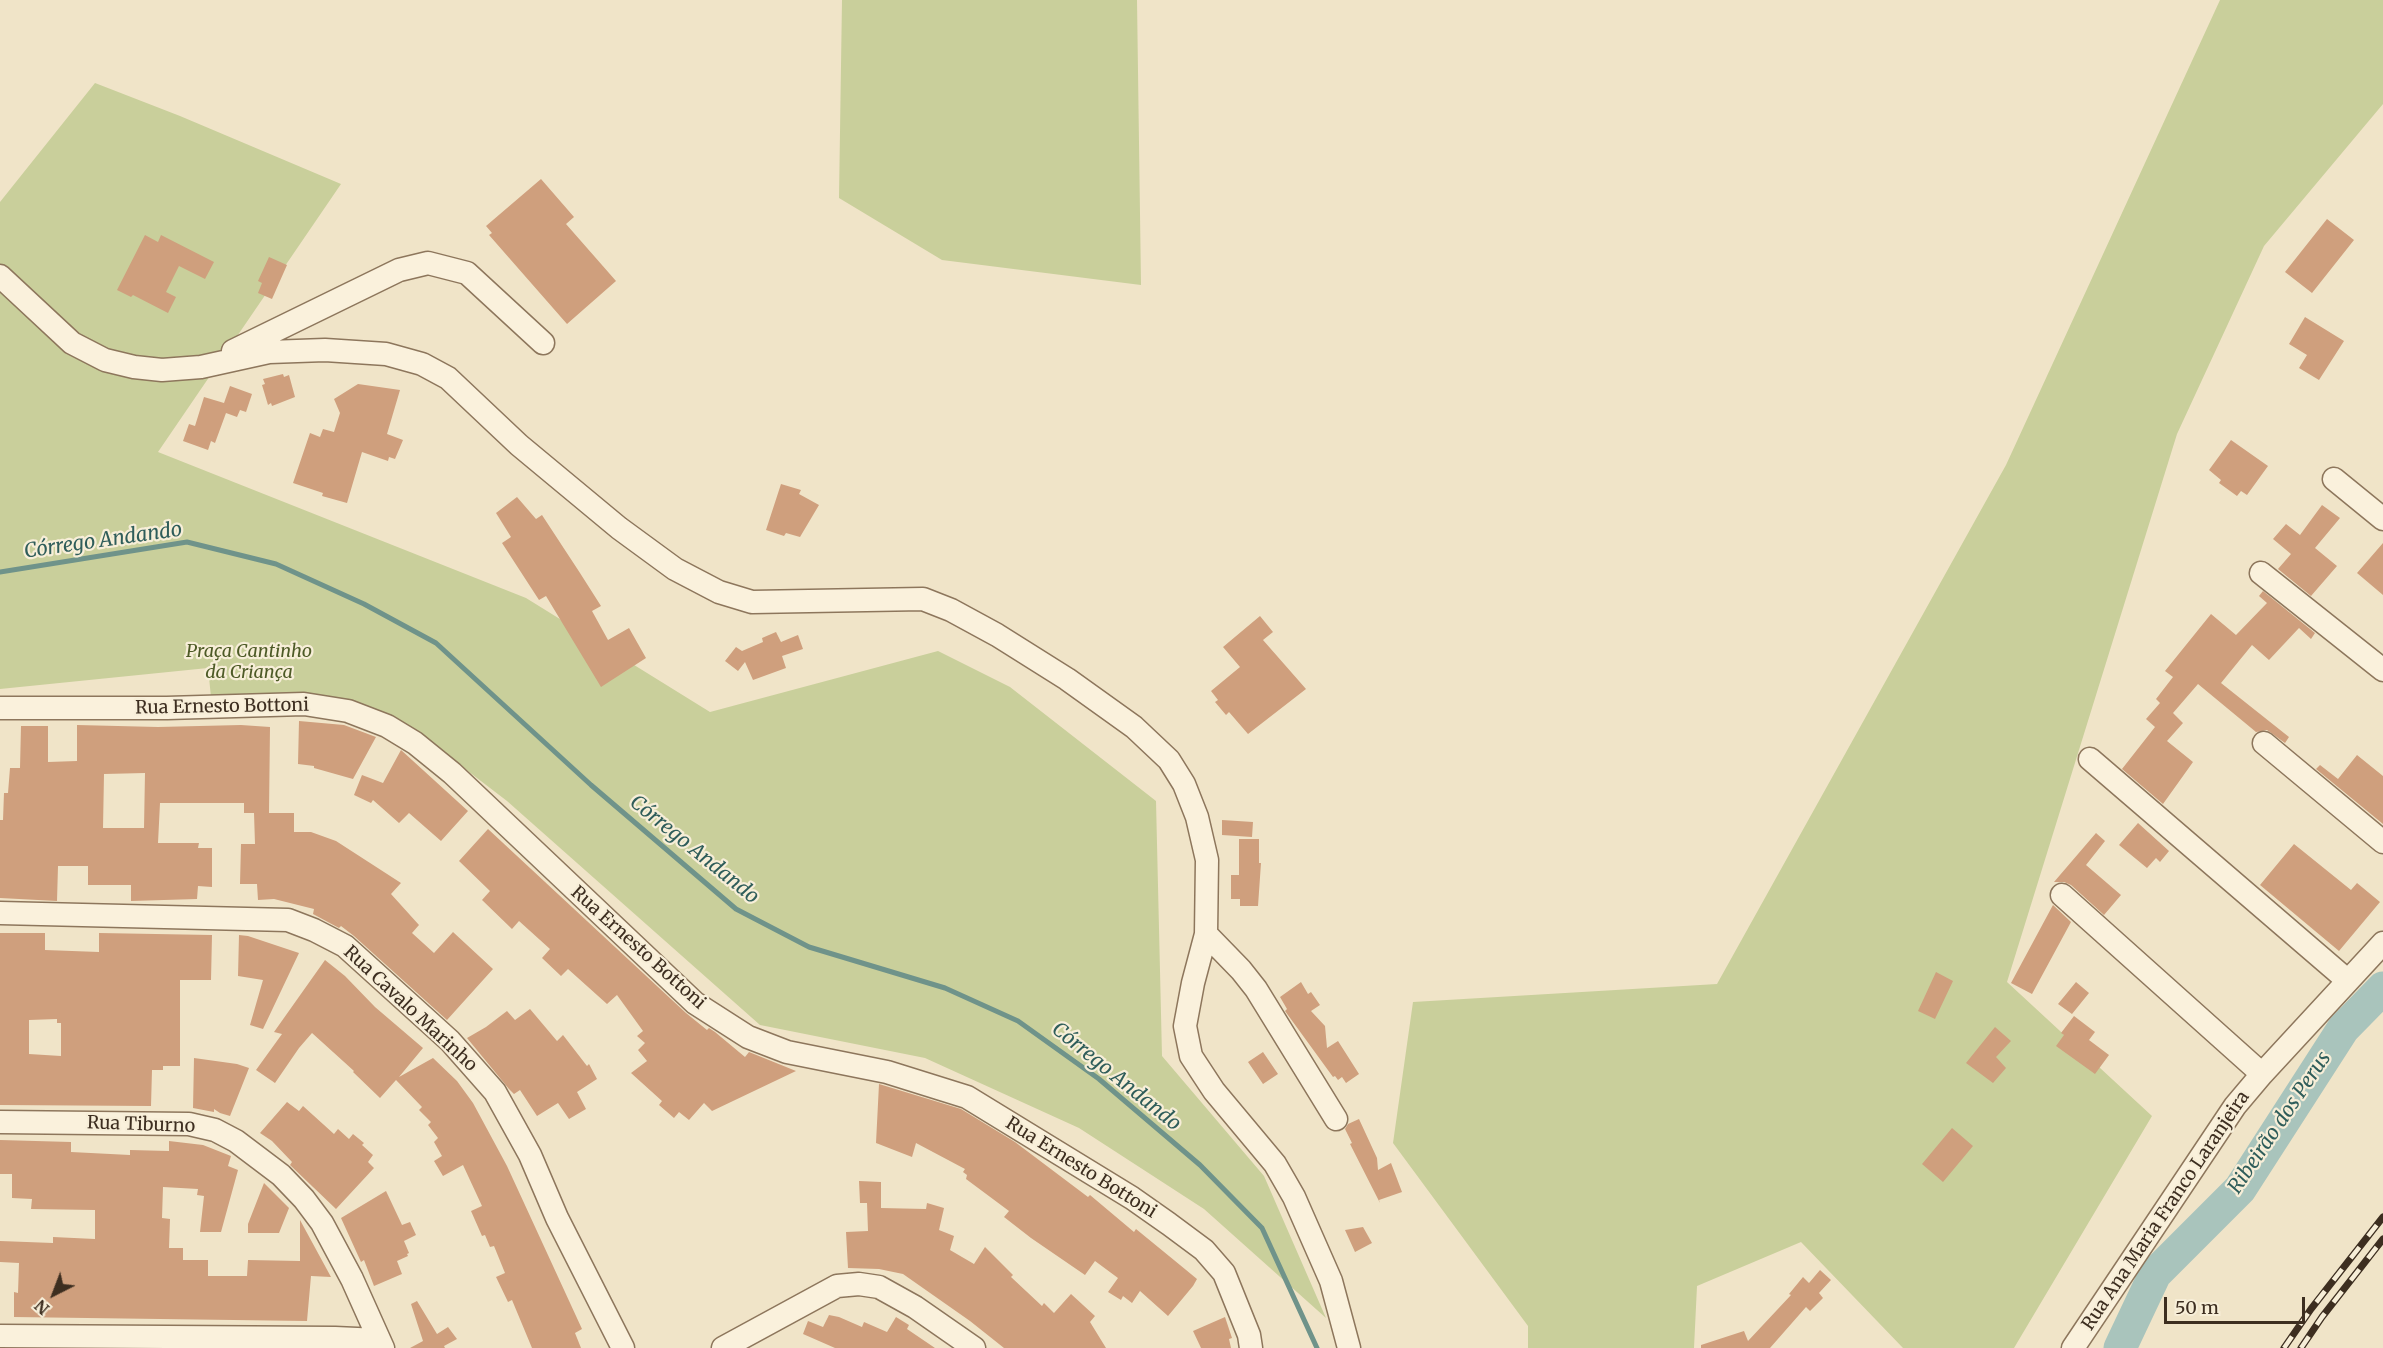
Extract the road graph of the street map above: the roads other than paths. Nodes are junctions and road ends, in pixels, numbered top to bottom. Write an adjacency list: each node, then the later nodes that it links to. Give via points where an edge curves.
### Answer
1 (0, 276): 3 (street, via 72,343 105,360 162,370)
2 (543, 343): 3 (street, via 467,273 428,263 399,270)
3 (201, 367): 14 (street, via 268,352 326,350 386,354 422,364 448,378 519,445 619,528 675,569 719,592 752,602 923,599 997,635 1134,727 1169,760 1197,817 1207,860)
4 (2334, 479): 5 (street)
5 (2383, 519)
6 (2261, 573): 7 (street)
7 (2383, 670)
8 (0, 708): 25 (street, Rua Ernesto Bottoni, via 304,704 348,711 387,726 452,773 704,1009 748,1036 787,1052 887,1072 967,1097 1169,1224 1204,1250 1224,1274)
9 (2264, 743): 11 (street)
10 (2090, 759): 16 (street)
11 (2383, 842)
12 (2062, 895): 17 (street)
13 (0, 913): 22 (street, Rua Cavalo Marinho, via 288,920 345,946 450,1041 495,1092 530,1155 557,1218)
14 (1206, 934): 18 (street, via 1256,989); 26 (street, via 1185,1026 1191,1056 1214,1091 1275,1164 1294,1197 1331,1281)
15 (2383, 943): 16 (street, Rua Ana Maria Franco Laranjeira)
16 (2347, 980): 17 (street, Rua Ana Maria Franco Laranjeira)
17 (2262, 1074): 27 (street, Rua Ana Maria Franco Laranjeira, via 2235,1106)
18 (1336, 1119)
19 (0, 1122): 21 (street, Rua Tiburno, via 189,1124 215,1130 236,1141 281,1175 322,1223)
20 (0, 1336): 21 (street, via 335,1338)
21 (381, 1344)
22 (623, 1348)
23 (723, 1348): 24 (street, via 837,1286 859,1284 879,1287 915,1307)
24 (974, 1348)
25 (1251, 1348)
26 (1349, 1348)
27 (2073, 1348)

